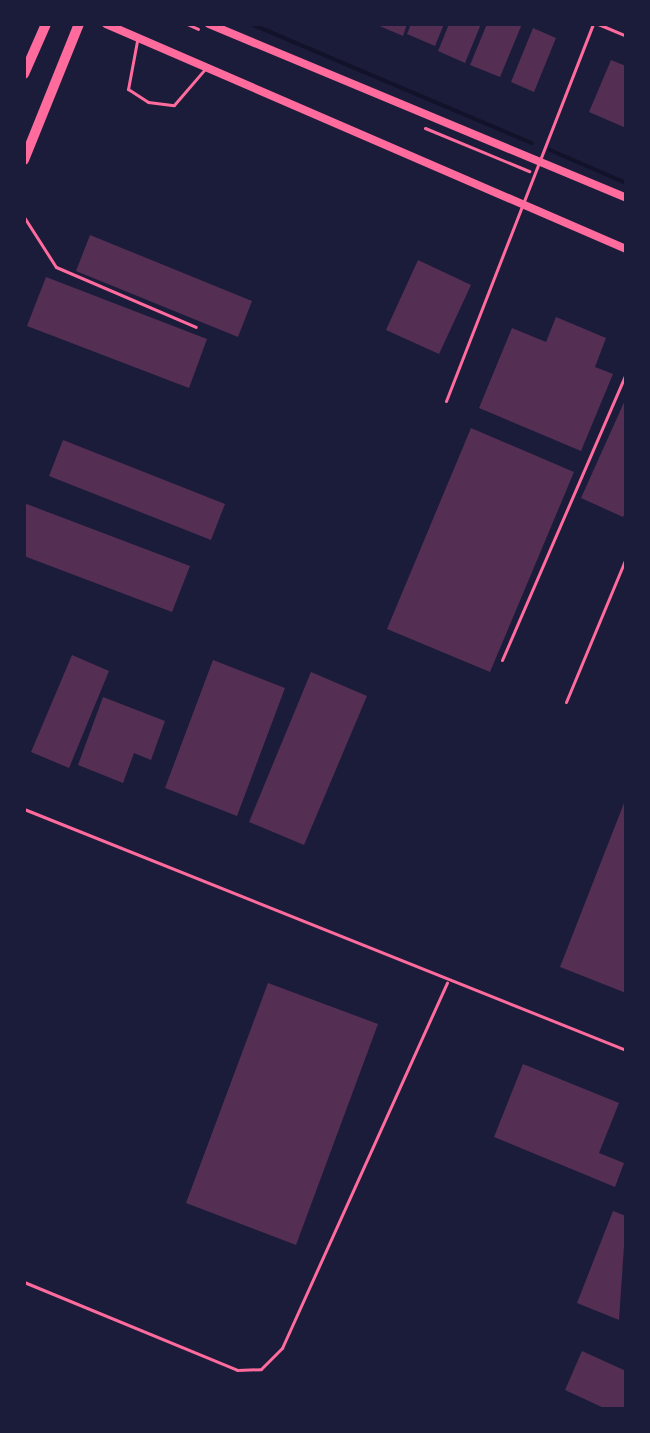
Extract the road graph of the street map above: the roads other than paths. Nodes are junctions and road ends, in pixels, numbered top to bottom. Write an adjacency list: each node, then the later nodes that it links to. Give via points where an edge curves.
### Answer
1 (46, 24): 9 (highway)
2 (79, 24): 11 (highway)
3 (106, 24): 7 (street)
4 (209, 24): 10 (street)
5 (595, 24): 6 (lane); 10 (lane)
6 (626, 36)
7 (138, 38): 8 (street); 8 (lane, via 128,89 148,102 174,105)
8 (205, 68): 13 (street)
9 (24, 74)
10 (541, 159): 12 (street); 13 (lane)
11 (24, 160)
12 (626, 198)
13 (522, 205): 15 (street); 18 (lane)
14 (24, 217): 16 (lane, via 56,267)
15 (626, 249)
16 (196, 327)
17 (626, 374): 20 (lane)
18 (446, 401)
19 (626, 558): 21 (lane)
20 (502, 660)
21 (566, 702)
22 (24, 809): 23 (lane)
23 (447, 982): 24 (lane); 25 (lane, via 282,1348 261,1369 237,1370)
24 (626, 1050)
25 (24, 1282)

